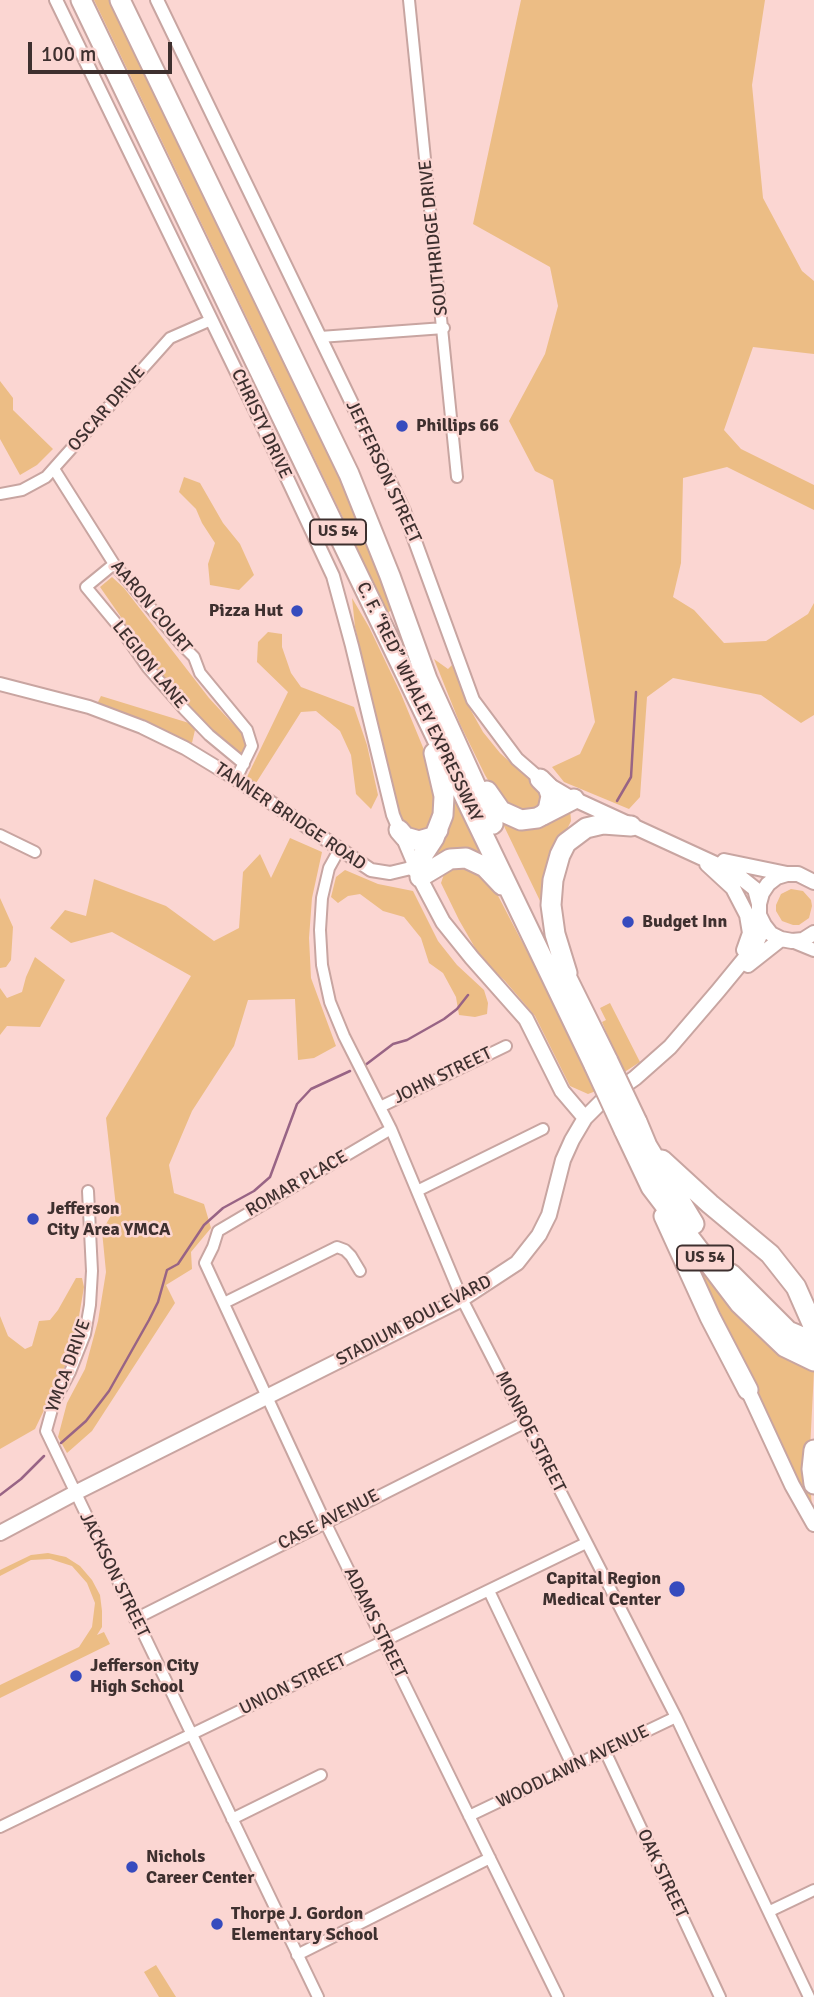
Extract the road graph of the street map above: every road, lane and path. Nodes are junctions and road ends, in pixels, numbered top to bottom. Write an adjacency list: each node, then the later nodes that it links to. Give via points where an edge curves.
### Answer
1 (56, 0): 6 (street, CHRISTY DRIVE)
2 (81, 0): 14 (highway, C. F. “RED” WHALEY EXPRESSWAY / US 54)
3 (120, 0): 15 (highway, C. F. “RED” WHALEY EXPRESSWAY / US 54, via 349,474)
4 (157, 0): 8 (street, JEFFERSON STREET)
5 (410, 0): 7 (street, SOUTHRIDGE DRIVE)
6 (211, 320): 9 (street, OSCAR DRIVE, via 170,338); 23 (street, CHRISTY DRIVE, via 332,576)
7 (444, 328): 8 (street); 10 (street, SOUTHRIDGE DRIVE)
8 (320, 337): 18 (street, JEFFERSON STREET, via 404,511 473,700 517,759)
9 (54, 469): 11 (street, OSCAR DRIVE, via 37,483); 12 (street, AARON COURT)
10 (457, 477)
11 (0, 494)
12 (114, 564): 16 (street, AARON COURT, via 194,657 200,673 247,730 252,746); 16 (street, LEGION LANE, via 86,587 184,709)
13 (0, 684): 17 (street, TANNER BRIDGE ROAD, via 89,707 142,727)
14 (413, 688): 22 (highway, via 444,796); 33 (highway, C. F. “RED” WHALEY EXPRESSWAY / US 54)
15 (449, 730): 20 (highway, via 501,811 521,820); 39 (highway, C. F. “RED” WHALEY EXPRESSWAY / US 54)
16 (244, 764): 17 (street, AARON COURT)
17 (236, 779): 26 (street, TANNER BRIDGE ROAD)
18 (540, 779): 19 (street, JEFFERSON STREET); 20 (highway, via 551,796)
19 (576, 800): 20 (highway); 21 (main road, JEFFERSON STREET); 25 (highway, via 576,818)
20 (543, 815)
21 (631, 826): 25 (highway, via 594,825); 28 (main road, JEFFERSON STREET)
22 (439, 829): 23 (highway, via 433,837 419,841); 30 (highway)
23 (400, 831): 30 (street, CHRISTY DRIVE)
24 (0, 835): 27 (street)
25 (566, 844): 39 (highway, via 556,868 551,905)
26 (339, 850): 30 (street, TANNER BRIDGE ROAD, via 381,873); 43 (street, MONROE STREET, via 322,898 322,965 330,1002)
27 (35, 852)
28 (696, 854): 31 (main road); 34 (main road, via 746,880 759,895); 38 (main road, via 733,888 750,923 747,945)
29 (814, 869): 31 (main road)
30 (417, 872): 33 (highway, via 466,858 485,867); 44 (main road, via 443,922 526,1019 562,1091)
31 (793, 874): 32 (main road); 34 (main road, via 768,884)
32 (814, 882)
33 (515, 902): 42 (highway, C. F. “RED” WHALEY EXPRESSWAY / US 54)
34 (759, 909): 36 (main road, via 771,934); 38 (main road, via 761,933)
35 (814, 933): 36 (main road, via 803,940)
36 (786, 940): 37 (street); 40 (main road)
37 (814, 950)
38 (730, 976): 40 (main road)
39 (570, 984): 42 (highway, C. F. “RED” WHALEY EXPRESSWAY / US 54)
40 (718, 991): 44 (main road, STADIUM BOULEVARD, via 670,1047)
41 (506, 1046): 43 (street, JOHN STREET)
42 (601, 1063): 45 (highway, C. F. “RED” WHALEY EXPRESSWAY / US 54, bridge)
43 (380, 1107): 46 (street, MONROE STREET)
44 (585, 1118): 54 (main road, STADIUM BOULEVARD, via 563,1160 539,1235 517,1264)
45 (631, 1126): 48 (highway, C. F. “RED” WHALEY EXPRESSWAY / US 54); 49 (highway, C. F. “RED” WHALEY EXPRESSWAY / US 54)
46 (391, 1129): 51 (street, MONROE STREET); 52 (street, ROMAR PLACE, via 218,1231)
47 (543, 1129): 51 (street)
48 (647, 1146): 56 (highway, via 770,1254 796,1287); 57 (highway, C. F. “RED” WHALEY EXPRESSWAY / US 54, via 691,1220 737,1282 788,1331)
49 (651, 1187): 58 (highway, C. F. “RED” WHALEY EXPRESSWAY / US 54, via 740,1304 785,1347); 59 (highway)
50 (88, 1191): 64 (street, YMCA DRIVE, via 92,1271 85,1334 46,1431)
51 (417, 1191): 54 (street, MONROE STREET)
52 (213, 1247): 55 (street, ADAMS STREET, via 205,1263)
53 (360, 1271): 55 (street, via 351,1256 337,1247)
54 (462, 1298): 60 (main road, STADIUM BOULEVARD); 61 (street, MONROE STREET)
55 (224, 1303): 60 (street, ADAMS STREET)
56 (812, 1322)
57 (814, 1342)
58 (814, 1361)
59 (748, 1390): 66 (main road)
60 (269, 1397): 64 (main road, STADIUM BOULEVARD); 65 (street, ADAMS STREET)
61 (524, 1423): 65 (street, CASE AVENUE); 68 (street, MONROE STREET)
62 (814, 1450): 63 (highway)
63 (814, 1484)
64 (75, 1493): 67 (main road, STADIUM BOULEVARD); 70 (street, JACKSON STREET)
65 (325, 1522): 70 (street, CASE AVENUE); 71 (street, ADAMS STREET)
66 (814, 1524)
67 (0, 1533)
68 (586, 1543): 69 (street, UNION STREET); 72 (street, MONROE STREET)
69 (488, 1591): 71 (street, UNION STREET); 75 (street)
70 (135, 1619): 73 (street, JACKSON STREET)
71 (384, 1641): 73 (street, UNION STREET); 77 (street, ADAMS STREET)
72 (676, 1717): 74 (street, WOODLAWN AVENUE); 82 (street, MONROE STREET)
73 (191, 1735): 78 (street, JACKSON STREET); 79 (street, UNION STREET)
74 (605, 1751): 75 (street, WOODLAWN AVENUE); 86 (street, OAK STREET)
75 (573, 1767): 77 (street, WOODLAWN AVENUE)
76 (321, 1775): 78 (street)
77 (470, 1816): 80 (street, ADAMS STREET)
78 (232, 1819): 83 (street, JACKSON STREET)
79 (0, 1827)
80 (490, 1858): 83 (street); 85 (street, ADAMS STREET)
81 (814, 1889): 82 (street)
82 (770, 1911): 87 (street, MONROE STREET)
83 (297, 1955): 84 (street, JACKSON STREET)
84 (318, 1997)
85 (558, 1997)
86 (720, 1997)
87 (809, 1997)

